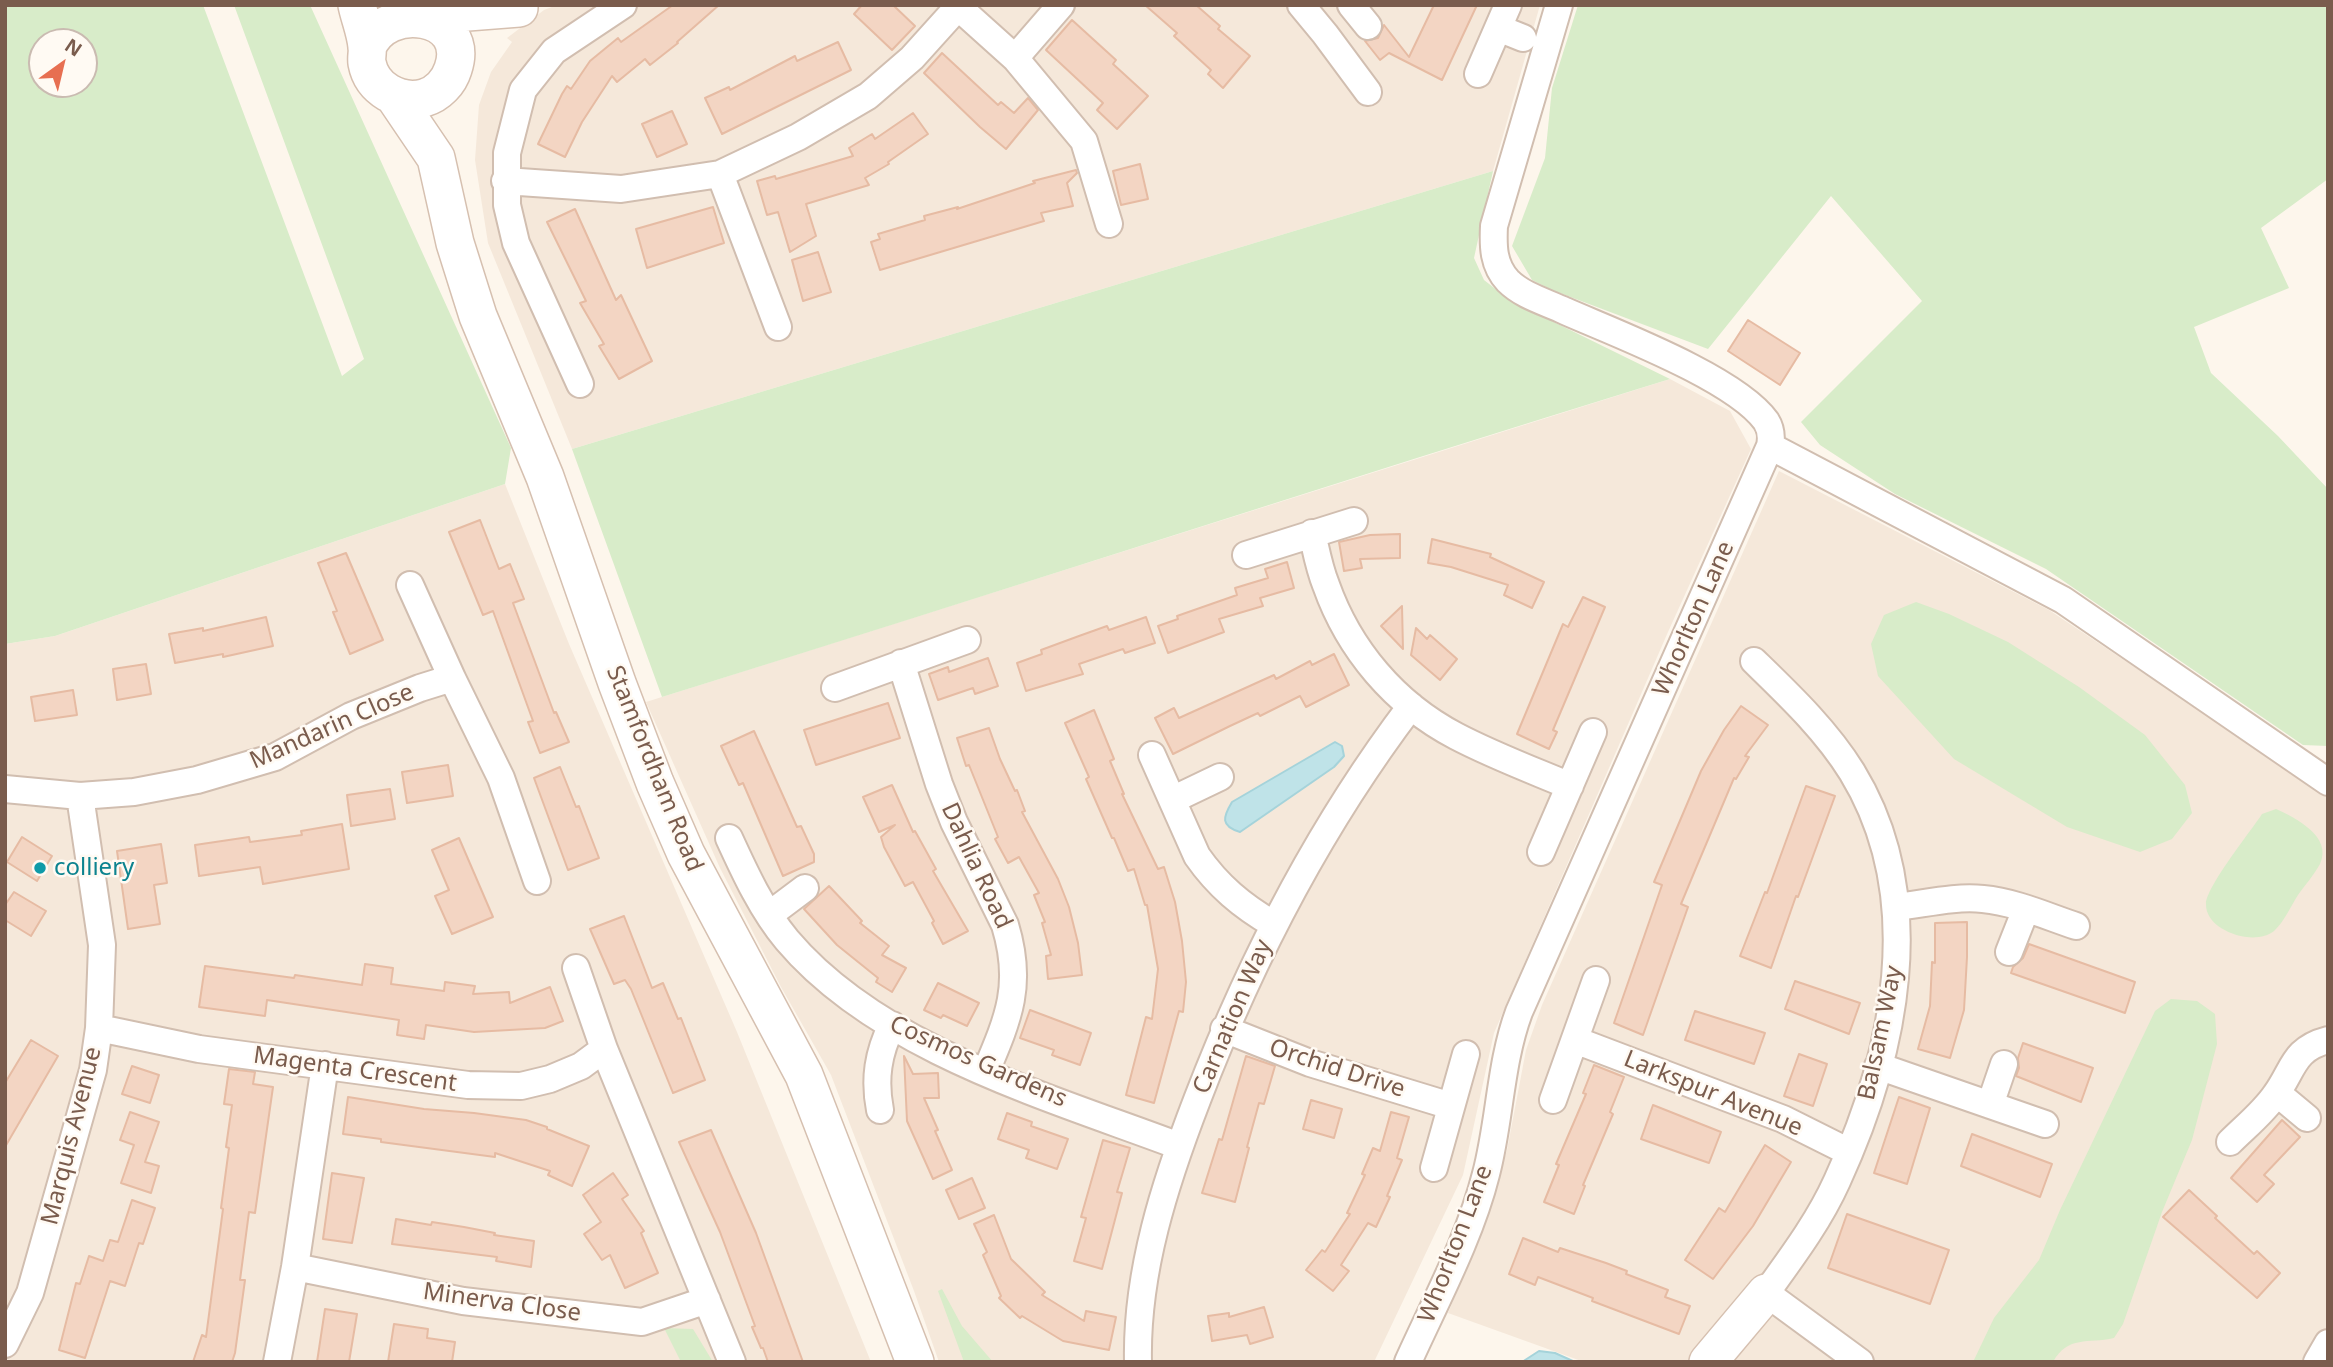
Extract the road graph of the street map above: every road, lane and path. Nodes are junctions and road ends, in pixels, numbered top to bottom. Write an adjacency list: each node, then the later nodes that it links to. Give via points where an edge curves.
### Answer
1 (357, 5): 13 (main road, Stamfordham Road)
2 (623, 5): 21 (street, via 554,51 523,90)
3 (1061, 5): 14 (street)
4 (1301, 5): 17 (street)
5 (1351, 5): 11 (street)
6 (1559, 5): 25 (street, via 1494,226 1493,252 1501,271 1521,291 1630,339 1730,391 1765,419 1771,430)
7 (957, 6): 14 (street); 20 (street, via 912,58 867,96 798,137)
8 (523, 7): 9 (main road); 15 (main road)
9 (416, 11): 13 (main road, via 381,22); 15 (main road, Stamfordham Road, via 441,23 450,34 455,48)
10 (1503, 17): 12 (street); 16 (street)
11 (1368, 26)
12 (1523, 38)
13 (367, 48): 18 (main road, Stamfordham Road, via 372,77)
14 (1015, 58): 22 (street, via 1084,141)
15 (453, 69): 18 (main road, via 442,88 430,96 408,100); 19 (main road, Stamfordham Road)
16 (1478, 74)
17 (1368, 92)
18 (394, 96): 19 (main road, Stamfordham Road)
19 (436, 158): 85 (main road, Stamfordham Road, via 478,316 545,477 655,783 686,854 804,1075)
20 (720, 174): 21 (street, via 621,189); 23 (street)
21 (505, 181): 24 (street, via 516,243)
22 (1109, 224)
23 (778, 327)
24 (580, 384)
25 (1770, 446): 39 (street, via 2063,600); 87 (street, Whorlton Lane, via 1519,1012 1484,1181)
26 (1354, 521): 27 (street)
27 (1312, 533): 28 (street); 35 (street, via 1324,582 1346,630 1381,679)
28 (1247, 555)
29 (410, 585): 33 (street)
30 (967, 640): 32 (street)
31 (1754, 661): 48 (street, Balsam Way, via 1807,714 1853,773 1880,833)
32 (901, 663): 34 (street); 66 (street, Dahlia Road, via 939,784 1010,942 1014,975 1010,1010)
33 (452, 678): 42 (street, Mandarin Close, via 351,716 275,757 197,780); 46 (street, via 502,778)
34 (835, 688)
35 (1411, 706): 40 (street, via 1458,737); 51 (street, Carnation Way, via 1336,814)
36 (1592, 732): 40 (street)
37 (1152, 755): 43 (street)
38 (1220, 777): 43 (street)
39 (2328, 782)
40 (1570, 786): 45 (street)
41 (5, 789): 42 (street, Mandarin Close)
42 (80, 796): 57 (street, Marquis Avenue, via 103,945)
43 (1172, 800): 51 (street, via 1205,867 1230,895)
44 (729, 838): 50 (street, Cosmos Gardens)
45 (1541, 852)
46 (537, 881)
47 (805, 888): 50 (street)
48 (1896, 907): 49 (street, via 1964,898); 65 (street, Balsam Way, via 1896,978)
49 (2025, 909): 52 (street); 53 (street)
50 (769, 915): 56 (street, Cosmos Gardens, via 786,939 833,985)
51 (1273, 924): 58 (street, Carnation Way)
52 (2076, 926)
53 (2010, 953)
54 (576, 968): 61 (street)
55 (1596, 980): 59 (street)
56 (892, 1025): 66 (street, Cosmos Gardens); 71 (street, via 877,1069)
57 (99, 1028): 63 (street, Magenta Crescent, via 200,1049); 82 (street, Marquis Avenue, via 93,1070 30,1293)
58 (1224, 1029): 70 (street, Orchid Drive, via 1310,1063); 75 (street, Carnation Way)
59 (1575, 1040): 68 (street); 76 (street, Larkspur Avenue, via 1783,1119)
60 (2328, 1040): 67 (street, via 2297,1057)
61 (604, 1049): 63 (street, Magenta Crescent, via 581,1066 522,1086 468,1085); 80 (street)
62 (1466, 1054): 70 (street)
63 (325, 1065): 78 (street)
64 (2004, 1065): 69 (street)
65 (1878, 1066): 69 (street); 76 (street, Balsam Way)
66 (986, 1071): 75 (street, Cosmos Gardens)
67 (2277, 1093): 72 (street); 74 (street)
68 (1553, 1100)
69 (1990, 1105): 73 (street)
70 (1451, 1106): 77 (street)
71 (880, 1110)
72 (2307, 1118)
73 (2045, 1124)
74 (2230, 1142)
75 (1180, 1146): 86 (street, Carnation Way, via 1146,1264)
76 (1849, 1152): 79 (street, Balsam Way, via 1810,1229)
77 (1434, 1168)
78 (295, 1267): 80 (street, Minerva Close, via 463,1301 642,1322); 83 (street)
79 (1766, 1293): 88 (main road, Balsam Way); 89 (street)
80 (707, 1300): 84 (street)
81 (2328, 1343): 90 (street)
82 (5, 1344)
83 (277, 1362)
84 (732, 1362)
85 (915, 1362)
86 (1138, 1362)
87 (1408, 1362)
88 (1708, 1362)
89 (1860, 1362)
90 (2317, 1362)

